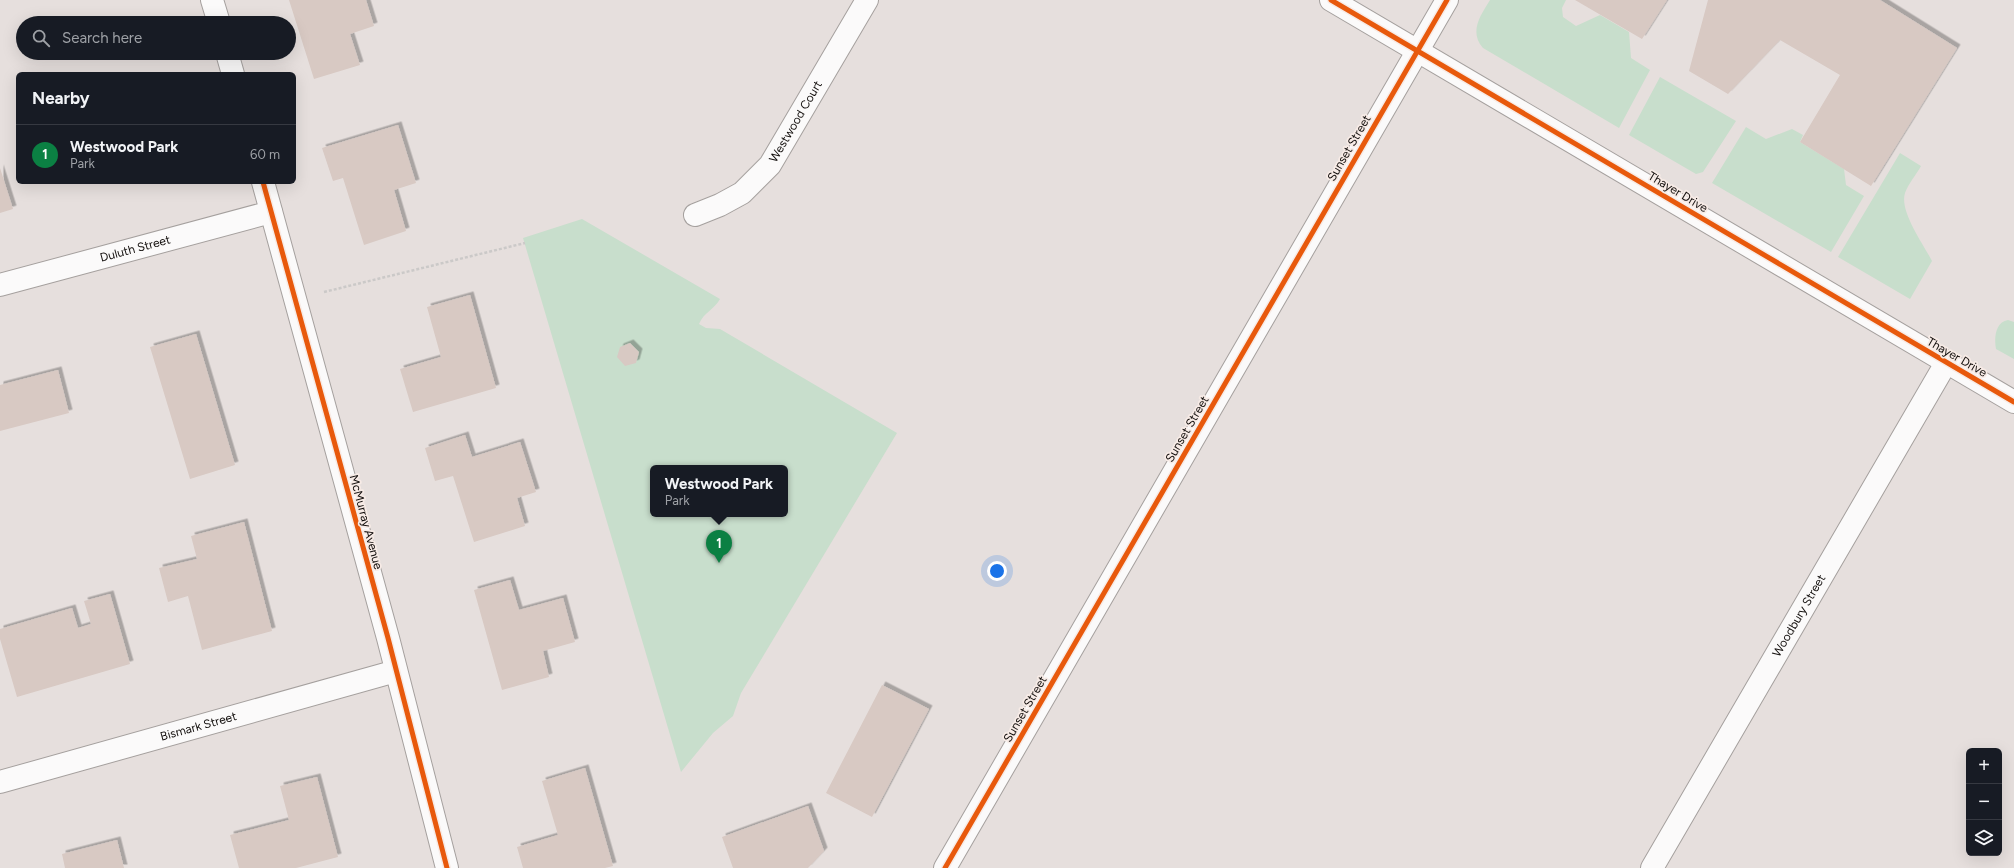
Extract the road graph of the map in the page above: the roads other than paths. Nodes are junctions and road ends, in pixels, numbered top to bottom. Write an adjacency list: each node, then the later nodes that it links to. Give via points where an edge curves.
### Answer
1 (212, 0): 5 (street)
2 (867, 0): 11 (street, Westwood Court, via 770,165 742,193)
3 (1331, 0): 6 (street, Thayer Drive)
4 (1447, 0): 6 (street, Sunset Street)
5 (217, 16)
6 (1417, 50): 13 (street, Thayer Drive); 18 (street, Sunset Street)
7 (229, 60): 8 (street)
8 (232, 72)
9 (264, 184): 10 (street, McMurray Avenue)
10 (271, 212): 12 (street, Duluth Street); 15 (street, McMurray Avenue)
11 (695, 215)
12 (0, 286)
13 (1946, 363): 14 (street, Thayer Drive); 19 (street, Woodbury Street)
14 (2014, 402)
15 (396, 670): 16 (street, Bismark Street); 17 (street, McMurray Avenue)
16 (0, 782)
17 (447, 868)
18 (945, 868)
19 (1652, 868)

